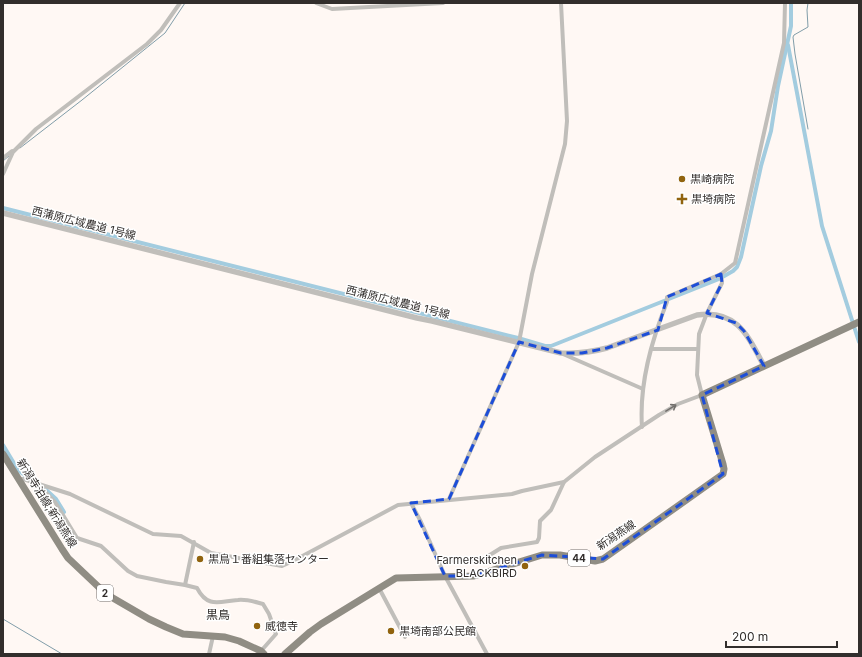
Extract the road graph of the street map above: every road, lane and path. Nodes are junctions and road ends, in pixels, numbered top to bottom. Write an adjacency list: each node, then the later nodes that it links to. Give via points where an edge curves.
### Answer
1 (180, 3): 6 (street, via 161,30 147,44 36,129)
2 (316, 3): 3 (street, via 332,9)
3 (443, 3)
4 (561, 3): 14 (street, via 567,121 565,144 532,274)
5 (785, 3): 10 (street, via 784,43 735,263)
6 (18, 146): 7 (street); 8 (street)
7 (3, 158)
8 (3, 174)
9 (3, 213): 14 (street, 西蒲原広域農道 1号線)
10 (721, 274): 11 (street, via 722,283); 13 (street, via 667,297)
11 (707, 313): 13 (street, 西蒲原広域農道 1号線); 16 (street, via 699,334); 18 (street, via 736,323 744,331)
12 (859, 322): 18 (main road)
13 (658, 330): 15 (street); 17 (street, 西蒲原広域農道 1号線, via 592,352)
14 (519, 342): 17 (street, 西蒲原広域農道 1号線); 26 (street)
15 (652, 349): 16 (street); 19 (street)
16 (698, 349): 20 (street, via 698,375)
17 (561, 353): 19 (street)
18 (764, 366): 20 (main road)
19 (643, 389): 21 (street)
20 (702, 395): 21 (street, one-way to 20, via 678,404); 30 (main road, 新潟燕線 / 44, via 724,469 720,477 603,559 596,561 542,555 474,576)
21 (642, 427): 24 (street, via 595,457)
22 (3, 454): 23 (main road, 新潟寺泊線;新潟燕線 / 2)
23 (18, 479): 25 (street); 33 (main road, 新潟寺泊線;新潟燕線 / 2, via 68,558 106,594 166,628 183,634)
24 (564, 482): 26 (street, via 512,494); 29 (street, via 551,510 540,520 539,538 536,542 500,548 482,560)
25 (37, 484): 28 (street, via 73,495 153,534 182,536); 31 (street, via 55,502 77,538 101,546 128,571 138,576)
26 (449, 499): 27 (street)
27 (411, 503): 28 (street, via 398,505 282,566 211,553); 29 (street)
28 (194, 542): 31 (street)
29 (438, 561): 30 (street)
30 (445, 576): 32 (main road, 新潟燕線 / 44, via 396,578); 38 (street)
31 (185, 585): 35 (street, via 197,588 200,594 211,602 248,600 263,604 276,634)
32 (379, 588): 34 (street); 37 (main road, 新潟燕線 / 44, via 321,624)
33 (213, 636): 35 (main road, 新潟寺泊線;新潟燕線 / 2, via 239,641); 36 (street)
34 (406, 637)
35 (262, 652)
36 (209, 654)
37 (285, 654)
38 (487, 654)

